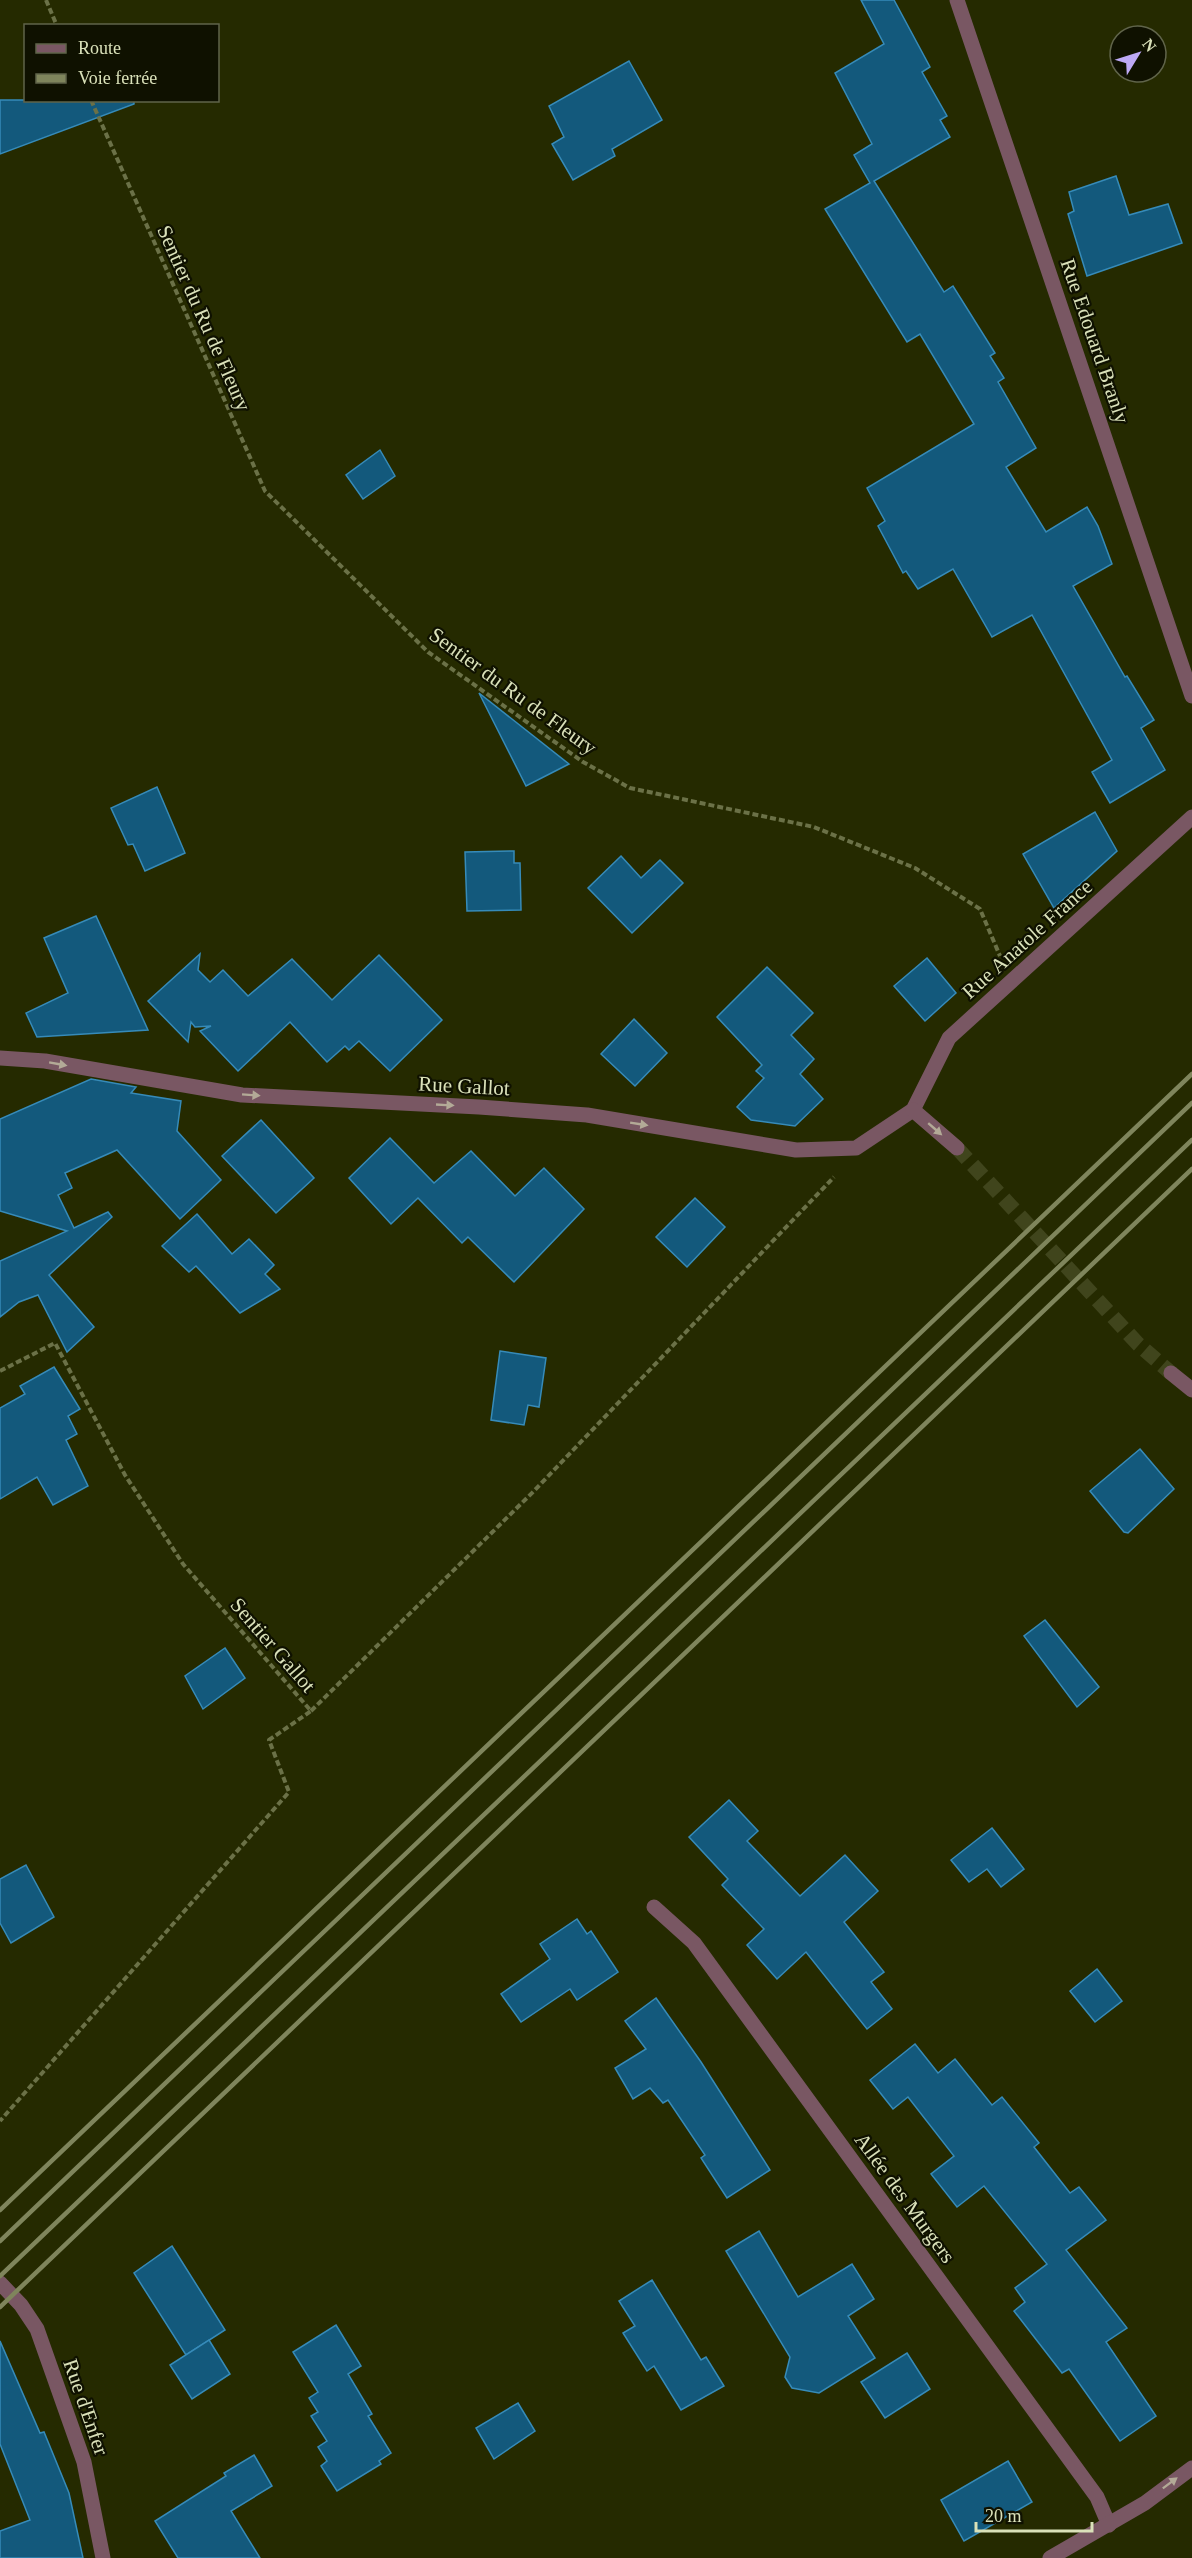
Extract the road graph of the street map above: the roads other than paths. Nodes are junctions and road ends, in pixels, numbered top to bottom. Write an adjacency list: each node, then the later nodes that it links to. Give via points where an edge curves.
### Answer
1 (957, 0): 2 (street, Rue Edouard Branly)
2 (1192, 696)
3 (1192, 817): 5 (street, Rue Anatole France, via 949,1038)
4 (0, 1058): 5 (street, Rue Gallot, one-way to 5, via 45,1061 242,1095 587,1116 796,1150 856,1148)
5 (913, 1110): 6 (street, one-way to 6)
6 (957, 1148)
7 (1172, 1373): 8 (street)
8 (1192, 1390)
9 (654, 1907): 12 (street, Allée des Murgers, via 694,1943 1097,2498)
10 (0, 2283): 13 (street, Rue d'Enfer, via 37,2329 84,2462)
11 (1192, 2468): 12 (street, one-way to 11)
12 (1109, 2525): 14 (street)
13 (103, 2558)
14 (1050, 2558)

